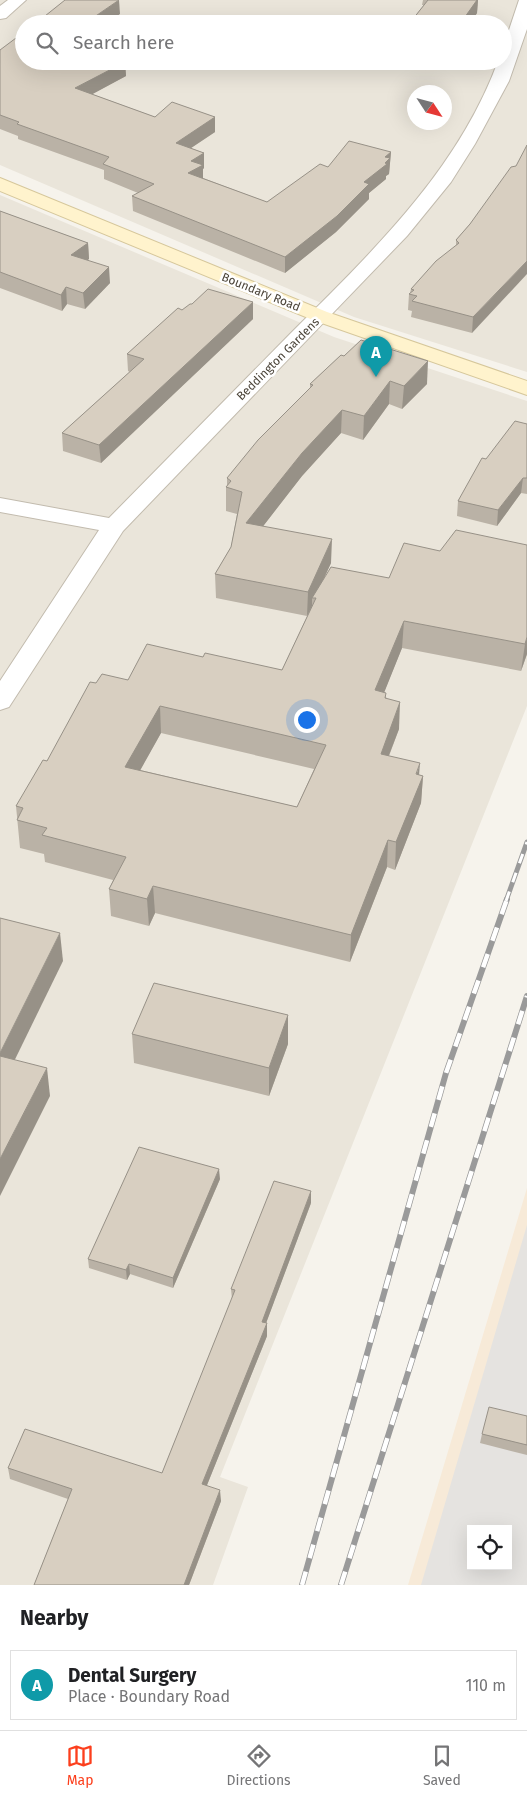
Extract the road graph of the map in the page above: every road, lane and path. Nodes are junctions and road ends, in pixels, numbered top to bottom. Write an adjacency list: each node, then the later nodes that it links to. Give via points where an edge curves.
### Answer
1 (18, 0): 3 (street)
2 (527, 0): 4 (street, Beddington Gardens)
3 (0, 14)
4 (512, 47)
5 (504, 70): 7 (street, Beddington Gardens, via 478,124 444,178 400,232)
6 (0, 184): 7 (main road, Boundary Road)
7 (320, 316): 8 (main road, Boundary Road); 10 (street, Beddington Gardens)
8 (527, 388)
9 (0, 505): 10 (street)
10 (114, 526): 11 (street, Beddington Gardens)
11 (0, 701)

